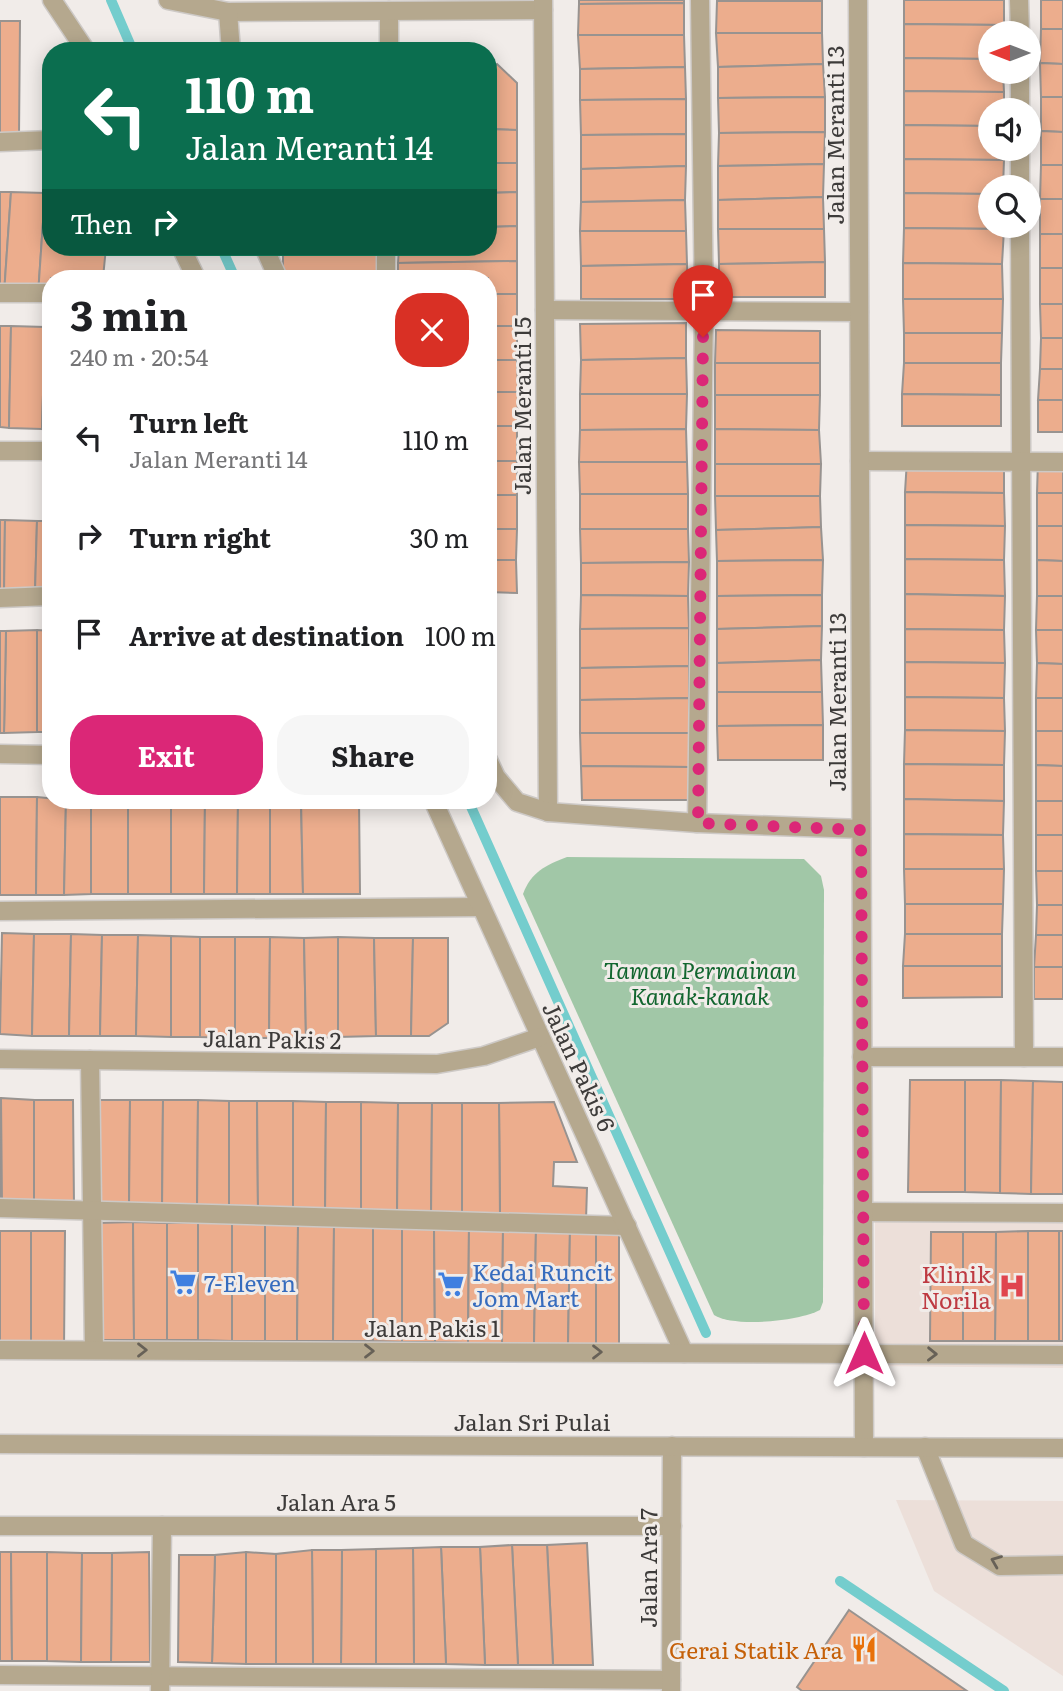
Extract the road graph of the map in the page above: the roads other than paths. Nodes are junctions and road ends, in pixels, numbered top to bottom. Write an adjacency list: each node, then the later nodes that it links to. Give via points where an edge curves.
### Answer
1 (52, 0): 10 (street)
2 (168, 0): 8 (street)
3 (700, 0): 19 (street)
4 (858, 0): 20 (street, Jalan Meranti 13)
5 (1019, 0): 9 (street)
6 (543, 5): 7 (street); 18 (street, Jalan Meranti 15)
7 (389, 11): 8 (street); 12 (street)
8 (228, 12): 11 (street)
9 (1020, 21)
10 (80, 42)
11 (230, 42)
12 (389, 42)
13 (42, 140): 14 (street)
14 (0, 142)
15 (1020, 238): 24 (street)
16 (0, 293): 17 (street)
17 (42, 293)
18 (545, 310): 19 (street); 32 (street, Jalan Meranti 15)
19 (704, 310): 20 (street); 33 (street)
20 (859, 312): 23 (street, Jalan Meranti 13)
21 (0, 451): 22 (street)
22 (42, 451)
23 (860, 461): 24 (street); 34 (street, Jalan Meranti 13)
24 (1021, 462): 25 (street); 39 (street)
25 (1063, 462)
26 (42, 596): 27 (street)
27 (0, 598)
28 (0, 754): 29 (street)
29 (42, 755)
30 (497, 778): 32 (street, via 517,802)
31 (437, 809): 35 (street, Jalan Pakis 6)
32 (548, 812): 33 (street)
33 (698, 823): 34 (street)
34 (861, 830): 38 (street, Jalan Meranti 13)
35 (481, 908): 36 (street); 37 (street, Jalan Pakis 6)
36 (0, 911)
37 (540, 1037): 42 (street, Jalan Pakis 2, via 484,1056 437,1064); 47 (street, Jalan Pakis 6)
38 (862, 1058): 39 (street); 45 (street, Jalan Meranti 13)
39 (1024, 1058): 40 (street)
40 (1063, 1058)
41 (0, 1059): 42 (street, Jalan Pakis 2)
42 (90, 1060): 44 (street)
43 (0, 1208): 44 (street)
44 (91, 1210): 47 (street); 49 (street)
45 (863, 1212): 46 (street); 51 (street, Jalan Meranti 13)
46 (1063, 1213)
47 (626, 1226): 50 (street, Jalan Pakis 6)
48 (0, 1350): 49 (street, Jalan Pakis 1)
49 (94, 1350): 50 (street, Jalan Pakis 1, one-way to 50)
50 (684, 1353): 51 (street, Jalan Pakis 1)
51 (864, 1353): 52 (street, Jalan Pakis 1, one-way to 52); 55 (street, Jalan Meranti 13)
52 (1063, 1355)
53 (0, 1444): 54 (street, Jalan Sri Pulai)
54 (672, 1446): 55 (street, Jalan Sri Pulai); 60 (street, Jalan Ara 7)
55 (864, 1447): 56 (street, Jalan Sri Pulai)
56 (925, 1447): 57 (street, Jalan Sri Pulai); 61 (street, one-way to 56, via 1000,1566 964,1544)
57 (1063, 1448)
58 (0, 1526): 59 (street, Jalan Ara 5)
59 (162, 1526): 60 (street, Jalan Ara 5); 63 (street)
60 (672, 1526): 64 (street, Jalan Ara 7)
61 (1063, 1564)
62 (0, 1675): 63 (street)
63 (161, 1683): 64 (street)
64 (671, 1685)

